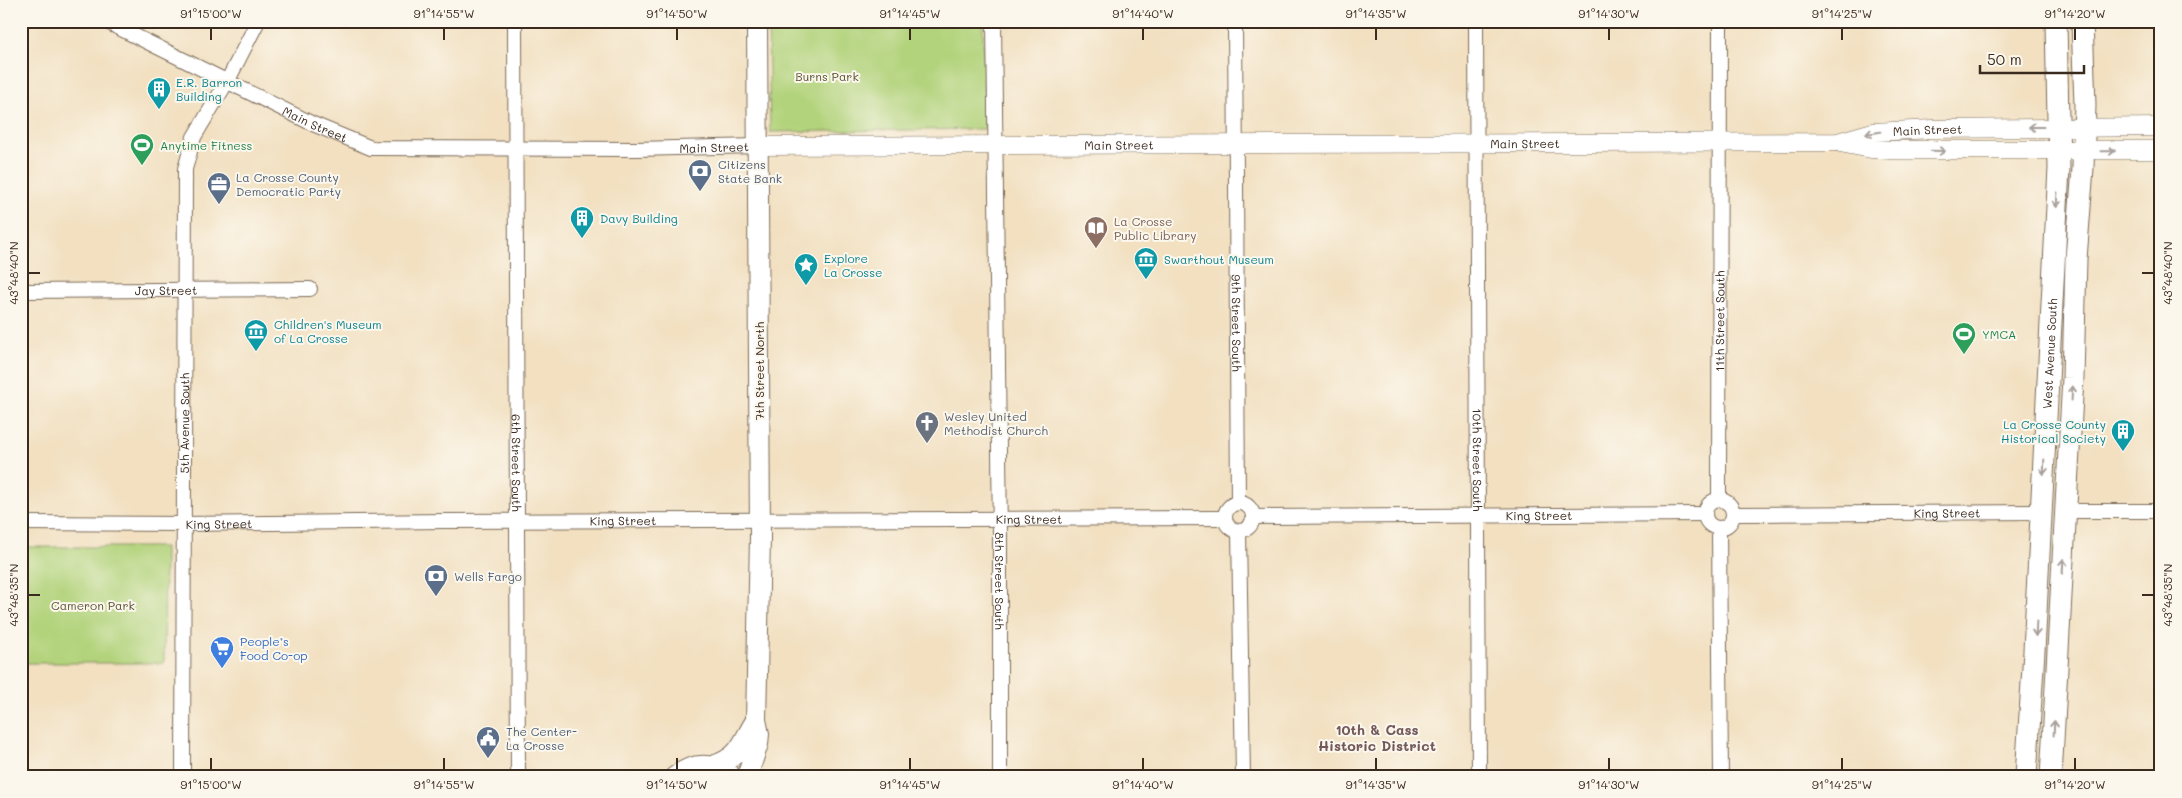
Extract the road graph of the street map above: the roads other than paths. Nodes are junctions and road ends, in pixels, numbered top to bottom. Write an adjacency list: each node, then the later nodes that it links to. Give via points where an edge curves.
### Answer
1 (105, 21): 11 (street, Main Street)
2 (258, 21): 11 (street, 5th Avenue South)
3 (515, 21): 21 (street, 6th Street South)
4 (757, 21): 20 (main road, 7th Street North)
5 (994, 21): 19 (street, 8th Street South)
6 (1235, 21): 18 (street, 9th Street South)
7 (1476, 21): 17 (street, 10th Street South)
8 (1720, 21): 15 (street, 11th Street South)
9 (2056, 21): 12 (main road, West Avenue South)
10 (2082, 21): 13 (main road, West Avenue South)
11 (228, 80): 21 (street, Main Street, via 313,124 371,148); 26 (street, 5th Avenue South, via 194,137 187,157)
12 (2058, 127): 13 (street, Main Street); 16 (street, Main Street, one-way to 16, via 1873,132); 23 (main road, West Avenue South)
13 (2084, 127): 14 (street, Main Street); 24 (main road, West Avenue South)
14 (2161, 127)
15 (1719, 142): 16 (street, Main Street); 17 (street, Main Street); 28 (street, 11th Street South)
16 (1838, 142): 23 (street, one-way to 23, via 1890,150)
17 (1477, 143): 18 (street, Main Street); 35 (street, 10th Street South)
18 (1237, 144): 19 (street, Main Street); 29 (street, 9th Street South)
19 (997, 145): 20 (street, Main Street); 37 (street, 8th Street South)
20 (757, 146): 21 (street, Main Street); 39 (main road, 7th Street North)
21 (517, 149): 40 (street, 6th Street South)
22 (2161, 150): 24 (street, one-way to 22)
23 (2059, 151): 24 (street); 31 (main road, West Avenue South, one-way to 31)
24 (2084, 151): 32 (main road, West Avenue South, one-way to 24, via 2076,259)
25 (310, 289): 26 (street, Jay Street)
26 (185, 290): 27 (street, Jay Street); 42 (street, 5th Avenue South)
27 (21, 291)
28 (1719, 500): 33 (street, via 1711,503); 34 (street, via 1730,506)
29 (1238, 503): 36 (street, via 1251,508); 38 (street, via 1227,509)
30 (2161, 511): 32 (street)
31 (2042, 512): 34 (street, King Street); 56 (main road, West Avenue South, one-way to 56)
32 (2066, 512): 57 (main road, West Avenue South, one-way to 32)
33 (1704, 514): 35 (street, King Street); 43 (street, via 1710,526)
34 (1733, 514): 43 (street, via 1727,526)
35 (1478, 516): 36 (street, King Street); 54 (street, 10th Street South)
36 (1254, 517): 44 (street, via 1248,529)
37 (1000, 518): 38 (street, King Street); 39 (street, King Street); 52 (street, 8th Street South)
38 (1225, 518): 44 (street, via 1231,529)
39 (760, 519): 40 (street, King Street); 45 (main road, 7th Street North)
40 (518, 520): 42 (street, King Street); 48 (street, 6th Street South)
41 (21, 523): 42 (street, King Street)
42 (183, 524): 47 (street, 5th Avenue South)
43 (1719, 528): 55 (street)
44 (1239, 532): 53 (street)
45 (756, 720): 46 (main road, 7th Street North, via 735,756); 51 (main road, 7th Street North, via 758,744)
46 (712, 766): 49 (main road, 7th Street North, via 696,765); 50 (main road)
47 (183, 777)
48 (518, 777)
49 (675, 777)
50 (732, 777)
51 (747, 777)
52 (1000, 777)
53 (1243, 777)
54 (1479, 777)
55 (1722, 777)
56 (2026, 777)
57 (2051, 777)

